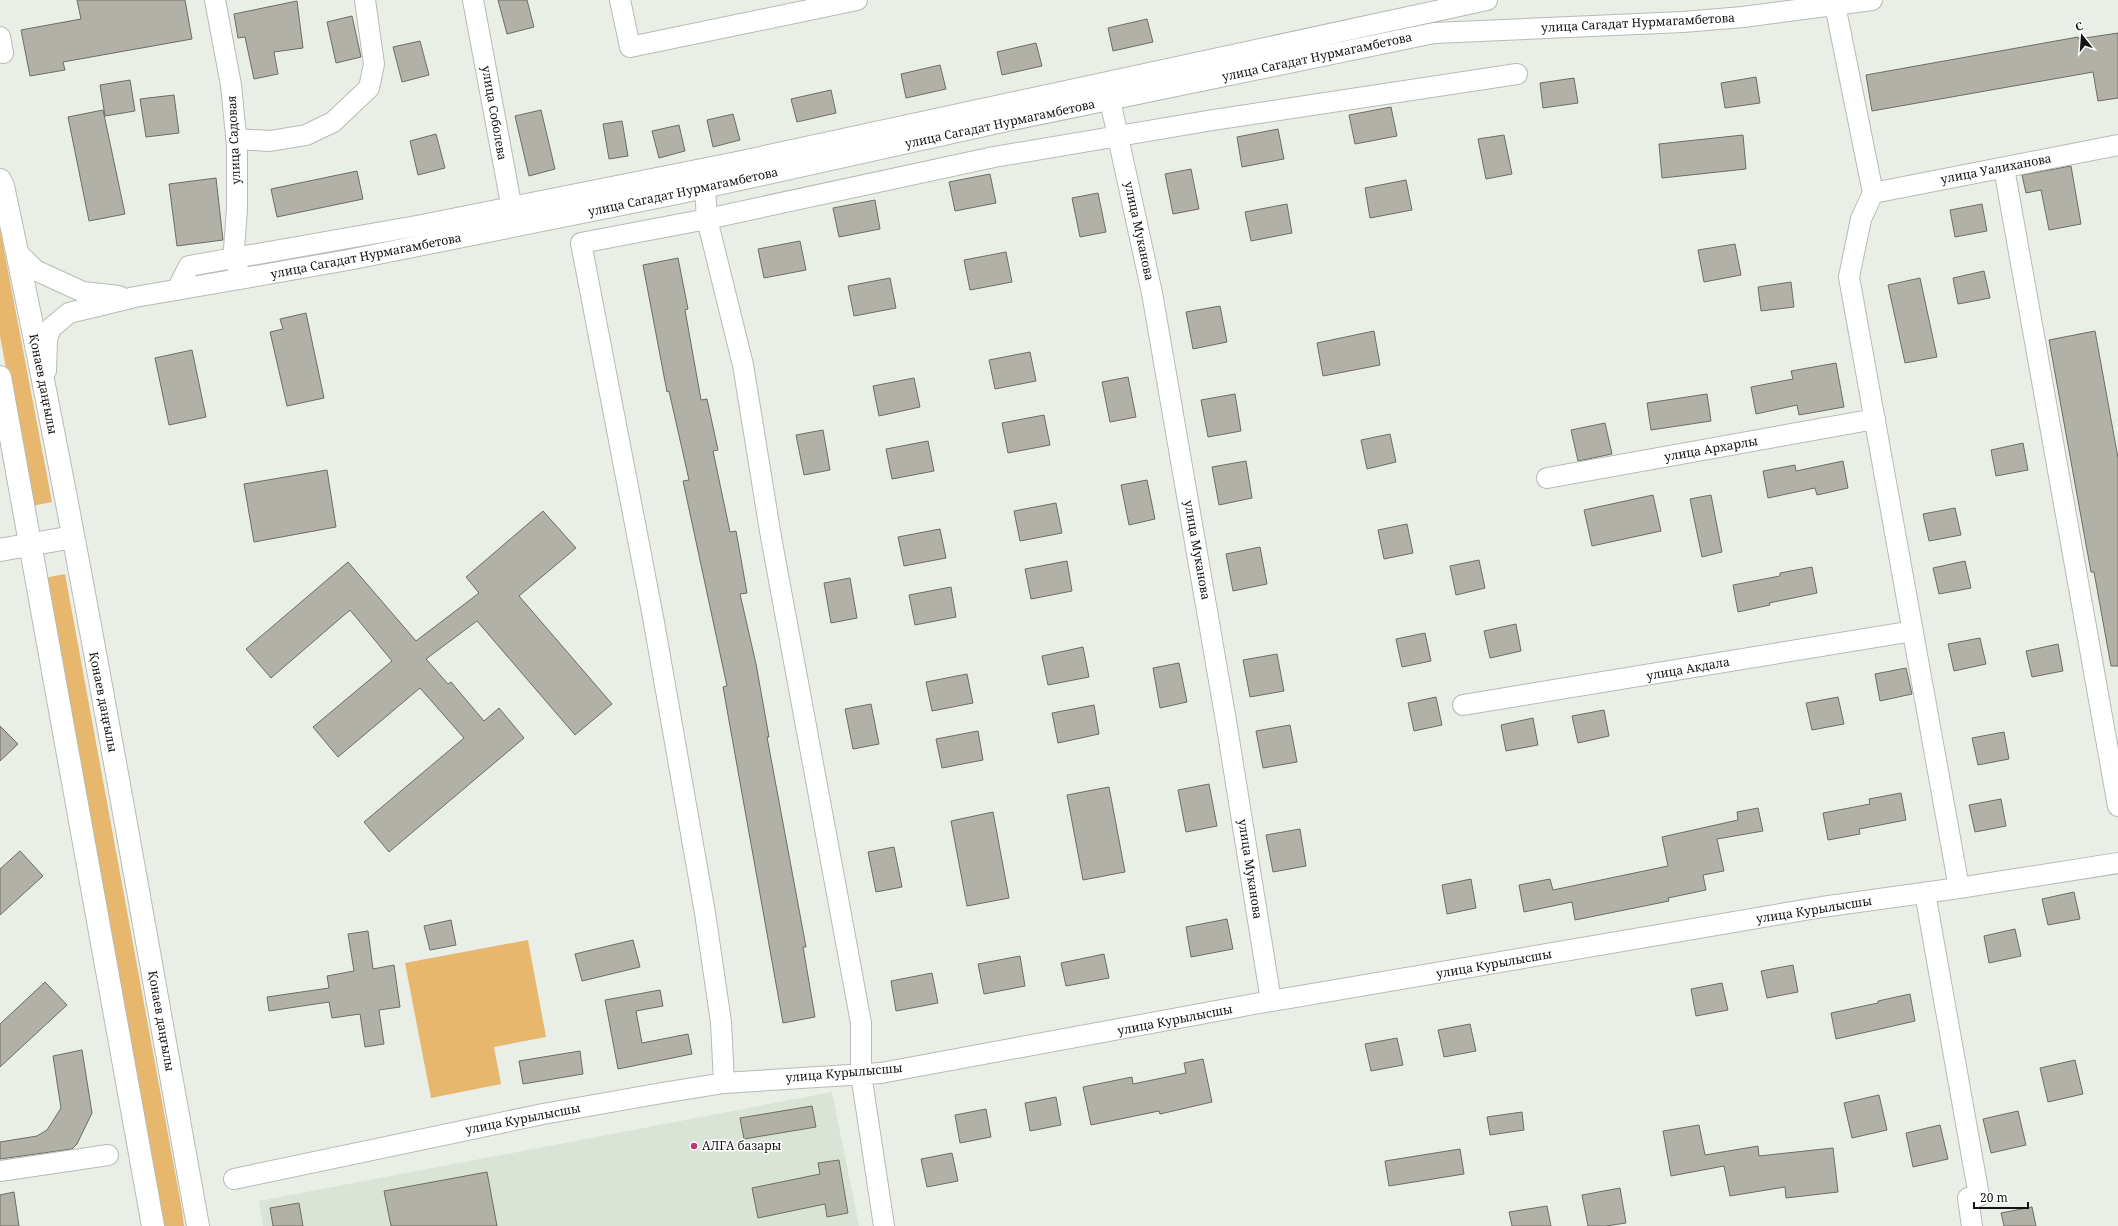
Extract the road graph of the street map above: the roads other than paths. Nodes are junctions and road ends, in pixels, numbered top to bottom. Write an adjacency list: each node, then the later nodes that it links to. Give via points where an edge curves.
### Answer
1 (215, 0): 14 (street, улица Садовая, via 231,85)
2 (365, 0): 14 (street, via 374,64 369,88 333,122 306,135 270,142)
3 (474, 0): 20 (street, улица Соболева)
4 (620, 0): 5 (street, via 630,47)
5 (857, 0)
6 (1487, 0): 9 (street)
7 (1872, 0): 8 (street, улица Сагадат Нурмагамбетова)
8 (1834, 5): 10 (street, улица Сагадат Нурмагамбетова, via 1682,22); 19 (street)
9 (1424, 6): 10 (street); 20 (street, via 737,162)
10 (1429, 34): 12 (street, улица Сагадат Нурмагамбетова)
11 (1517, 74): 13 (street)
12 (1110, 100): 13 (street, улица Муканова); 18 (street, улица Сагадат Нурмагамбетова)
13 (1118, 137): 21 (street, via 994,157); 41 (street, улица Муканова, via 1152,293 1173,409)
14 (236, 139): 24 (street, улица Садовая)
15 (2118, 146): 16 (street, улица Уалиханова)
16 (2004, 168): 19 (street, улица Уалиханова); 37 (street)
17 (1, 183): 23 (main road, Қонаев даңғылы)
18 (705, 188): 21 (street); 22 (street, улица Сагадат Нурмагамбетова)
19 (1873, 193): 30 (street, via 1861,219 1849,277)
20 (512, 207): 22 (street, улица Соболева); 24 (street)
21 (707, 219): 42 (street, via 742,365 771,537 836,884 861,1023); 43 (street, via 581,243 628,478 701,890 722,1022)
22 (516, 226): 25 (street, улица Сагадат Нурмагамбетова)
23 (17, 252): 27 (street, улица Сагадат Нурмагамбетова, via 35,270 83,292); 29 (main road, Қонаев даңғылы)
24 (236, 258): 25 (street, улица Садовая); 26 (street, via 189,266)
25 (240, 280): 26 (street, улица Сагадат Нурмагамбетова)
26 (177, 290): 27 (street, улица Сагадат Нурмагамбетова)
27 (135, 297): 29 (street, улица Сагадат Нурмагамбетова, via 69,313 51,328 47,339)
28 (0, 377): 33 (main road)
29 (46, 404): 32 (main road, Қонаев даңғылы)
30 (1875, 419): 31 (street, улица Архарлы); 35 (street)
31 (1548, 478)
32 (73, 537): 33 (main road); 48 (main road, Қонаев даңғылы)
33 (30, 545): 34 (main road); 47 (main road)
34 (0, 550)
35 (1913, 631): 36 (street, улица Акдала); 39 (street)
36 (1463, 705)
37 (2118, 806)
38 (2118, 863): 39 (street, улица Курылысшы)
39 (1958, 888): 40 (street, улица Курылысшы)
40 (1925, 893): 41 (street, улица Курылысшы, via 1822,907); 50 (street, via 1973,1197)
41 (1271, 1002): 42 (street, улица Курылысшы)
42 (861, 1074): 43 (street, улица Курылысшы); 49 (street)
43 (724, 1083): 46 (street, улица Курылысшы, via 543,1114)
44 (108, 1155): 45 (street)
45 (0, 1171)
46 (234, 1179)
47 (153, 1226)
48 (198, 1226)
49 (884, 1226)
50 (1972, 1226)

